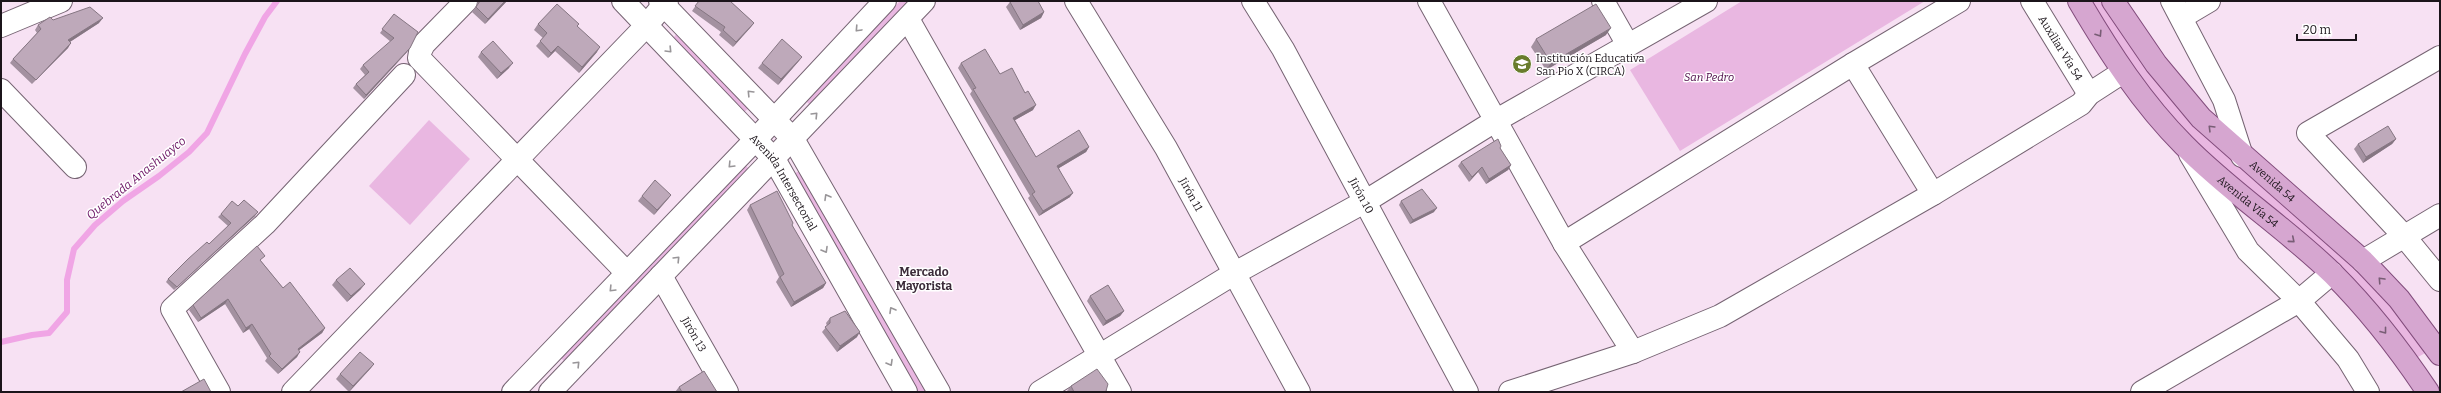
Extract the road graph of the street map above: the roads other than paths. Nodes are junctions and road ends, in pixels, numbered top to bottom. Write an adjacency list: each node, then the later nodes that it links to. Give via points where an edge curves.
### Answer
1 (61, 1): 19 (street)
2 (466, 1): 35 (street, via 424,44 419,58)
3 (623, 1): 20 (street, Avenida Intersectorial)
4 (885, 1): 28 (street, one-way to 28)
5 (924, 1): 18 (street)
6 (1076, 1): 44 (street, Jirón 11, via 1166,148)
7 (1253, 1): 38 (street, Jirón 10, via 1283,49)
8 (1429, 1): 29 (street)
9 (1603, 1): 21 (street)
10 (1706, 1): 21 (street)
11 (1959, 1): 23 (street)
12 (2032, 1): 27 (street, Auxiliar Vía 54)
13 (2079, 1): 24 (main road, Avenida Vía 54, one-way to 24)
14 (2113, 1): 33 (main road, Avenida 54, one-way to 14, via 2181,97)
15 (2209, 1): 17 (street)
16 (664, 2): 20 (street); 28 (street, one-way to 16)
17 (2177, 9): 33 (street, via 2224,100)
18 (908, 18): 30 (street, one-way to 18); 51 (street)
19 (1, 26)
20 (646, 26): 31 (street, Avenida Intersectorial, one-way to 31); 35 (street)
21 (1628, 45): 29 (street)
22 (2440, 57): 40 (street, via 2308,133)
23 (1853, 64): 37 (street); 41 (street)
24 (2123, 72): 27 (street); 32 (main road, Avenida Vía 54)
25 (404, 75): 53 (street, via 265,224 172,309)
26 (1, 90): 36 (street)
27 (2090, 94): 37 (street, via 2081,104)
28 (774, 118): 30 (street); 31 (street)
29 (1495, 120): 38 (street); 41 (street)
30 (793, 139): 34 (street); 60 (street, one-way to 30)
31 (755, 140): 34 (street, Avenida Intersectorial); 43 (street, one-way to 43)
32 (2185, 146): 45 (main road, Avenida Vía 54, one-way to 45); 48 (street, via 2248,251)
33 (2242, 156): 42 (main road, Avenida 54)
34 (774, 159): 46 (street, one-way to 34); 59 (street, Avenida Intersectorial, one-way to 59)
35 (518, 160): 43 (street); 54 (street)
36 (75, 167)
37 (1933, 194): 49 (street, via 1720,316)
38 (1366, 201): 44 (street); 64 (street, Jirón 10)
39 (2440, 215): 40 (street)
40 (2404, 236): 42 (street); 47 (street)
41 (1564, 244): 49 (street)
42 (2362, 261): 50 (main road, Avenida 54, one-way to 42, via 2400,300)
43 (627, 273): 52 (street, one-way to 52)
44 (1235, 273): 51 (street); 63 (street, Jirón 11)
45 (2332, 274): 48 (street); 68 (main road, Avenida Vía 54, one-way to 68, via 2373,317)
46 (661, 276): 57 (street, one-way to 46); 58 (street, Jirón 13)
47 (2440, 280)
48 (2299, 301): 66 (street); 67 (street, via 2348,359)
49 (1633, 352): 65 (street)
50 (2440, 354)
51 (1098, 356): 61 (street); 62 (street)
52 (531, 373): 55 (street); 56 (street)
53 (219, 392)
54 (293, 392)
55 (513, 392)
56 (547, 392)
57 (550, 392)
58 (727, 392)
59 (906, 392)
60 (939, 392)
61 (1040, 392)
62 (1120, 392)
63 (1299, 392)
64 (1467, 392)
65 (1510, 392)
66 (2142, 392)
67 (2368, 392)
68 (2428, 392)

